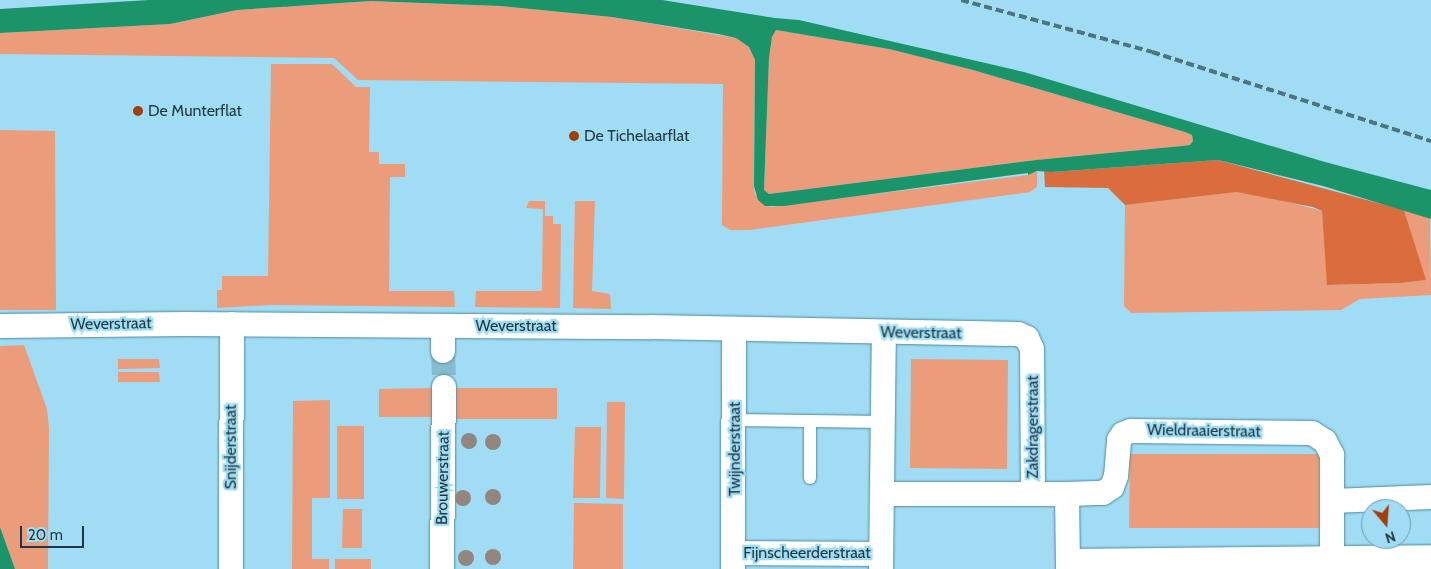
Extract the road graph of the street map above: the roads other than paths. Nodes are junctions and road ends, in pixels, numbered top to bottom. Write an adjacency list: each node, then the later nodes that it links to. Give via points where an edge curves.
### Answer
1 (232, 324): 2 (street, Weverstraat); 3 (street, Weverstraat); 24 (street, Snijderstraat)
2 (0, 326)
3 (443, 326): 4 (street, Weverstraat); 7 (street)
4 (734, 329): 5 (street, Weverstraat); 9 (street, Twijnderstraat)
5 (884, 332): 6 (street, Weverstraat, via 1018,334); 11 (street)
6 (1029, 342): 14 (street, Zakdragerstraat, via 1032,356)
7 (443, 351)
8 (444, 387): 25 (street, Brouwerstraat)
9 (735, 420): 10 (lane); 20 (street, Twijnderstraat)
10 (810, 421): 11 (lane); 12 (lane)
11 (884, 422): 13 (street)
12 (810, 478)
13 (883, 494): 14 (street); 21 (street)
14 (1033, 494): 15 (street, Zakdragerstraat)
15 (1067, 494): 17 (street, Wieldraaierstraat, via 1103,493 1112,487 1119,440 1131,431 1312,433 1325,441 1332,455); 23 (street)
16 (1431, 497): 17 (street)
17 (1332, 501): 19 (street)
18 (1431, 557): 22 (street)
19 (1332, 559): 22 (street); 23 (street)
20 (733, 561): 21 (street, Fijnscheerderstraat)
21 (881, 561)
22 (1367, 564)
23 (1068, 565)
24 (231, 569)
25 (442, 569)

